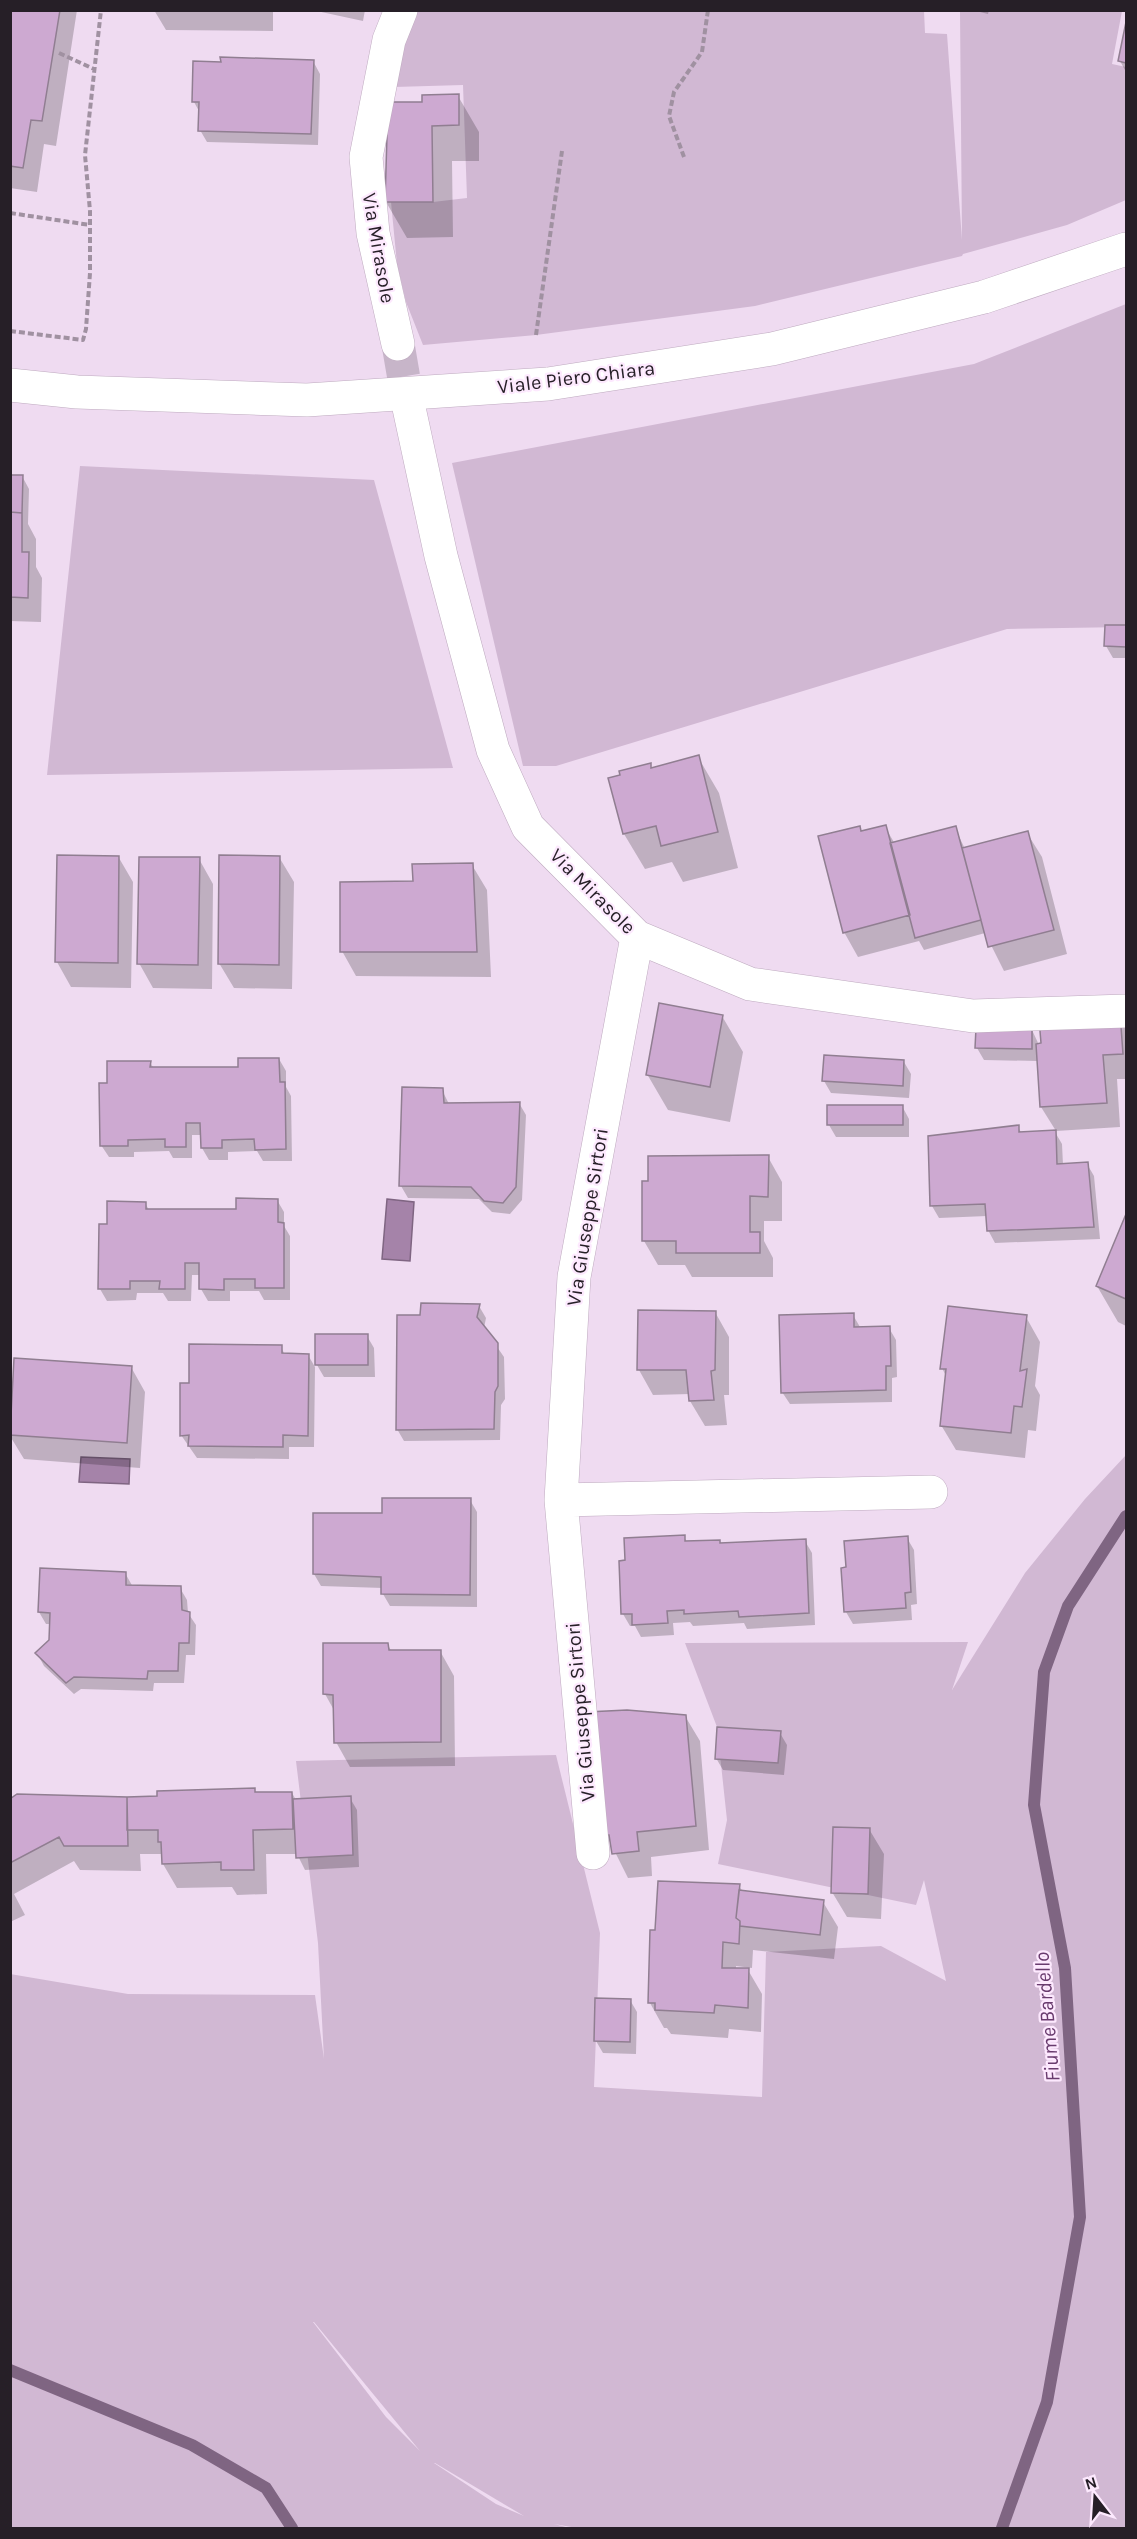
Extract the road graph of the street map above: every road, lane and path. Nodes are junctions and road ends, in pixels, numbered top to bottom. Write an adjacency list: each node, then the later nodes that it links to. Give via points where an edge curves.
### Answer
1 (101, 10): 5 (path)
2 (401, 10): 13 (street, Via Mirasole, via 389,40 366,157 372,233)
3 (708, 10): 7 (path, via 702,52 674,92 669,116)
4 (58, 53): 5 (path)
5 (94, 69): 9 (path, via 85,155)
6 (562, 151): 12 (path)
7 (684, 157)
8 (10, 213): 9 (path)
9 (90, 225): 11 (path, via 83,340)
10 (1126, 249): 14 (street, Viale Piero Chiara, via 984,297 772,349 548,384 307,400 77,392)
11 (10, 331)
12 (536, 335)
13 (398, 344)
14 (10, 385)
15 (409, 408): 16 (street, Via Mirasole, via 441,556 493,750 528,827)
16 (637, 937): 17 (street, Via Mirasole, via 750,984 974,1016); 19 (street, Via Giuseppe Sirtori, via 574,1277)
17 (1126, 1011)
18 (931, 1492): 19 (street)
19 (561, 1500): 20 (street, Via Giuseppe Sirtori)
20 (593, 1853)

